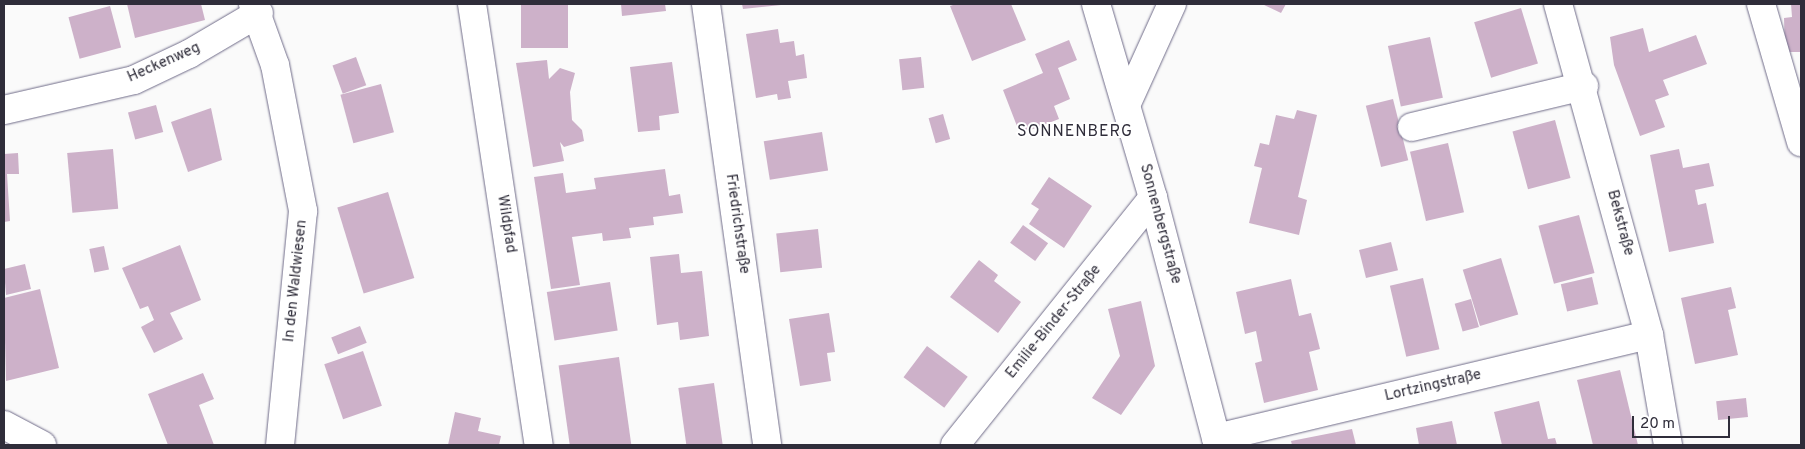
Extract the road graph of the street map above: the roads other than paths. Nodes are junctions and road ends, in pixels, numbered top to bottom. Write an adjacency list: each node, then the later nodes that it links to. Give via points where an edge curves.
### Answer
1 (472, 4): 19 (street, Wildpfad)
2 (706, 4): 20 (street, Friedrichstraße)
3 (1096, 4): 9 (street, Sonnenbergstraße)
4 (1172, 4): 9 (street)
5 (1558, 4): 8 (street, Bekstraße)
6 (1761, 4): 12 (street)
7 (256, 8): 10 (street, Heckenweg, via 189,54 134,80); 18 (street, In den Waldwiesen, via 275,64 303,211)
8 (1584, 86): 11 (street); 14 (street, Bekstraße)
9 (1127, 103): 13 (street, Sonnenbergstraße)
10 (4, 110)
11 (1412, 127)
12 (1801, 142)
13 (1154, 198): 16 (street, Sonnenbergstraße); 21 (street, Emilie-Binder-Straße)
14 (1649, 335): 16 (street, Lortzingstraße); 22 (street, Bekstraße)
15 (4, 425): 17 (street)
16 (1217, 442)
17 (42, 445)
18 (280, 445)
19 (539, 445)
20 (767, 445)
21 (955, 445)
22 (1668, 445)

